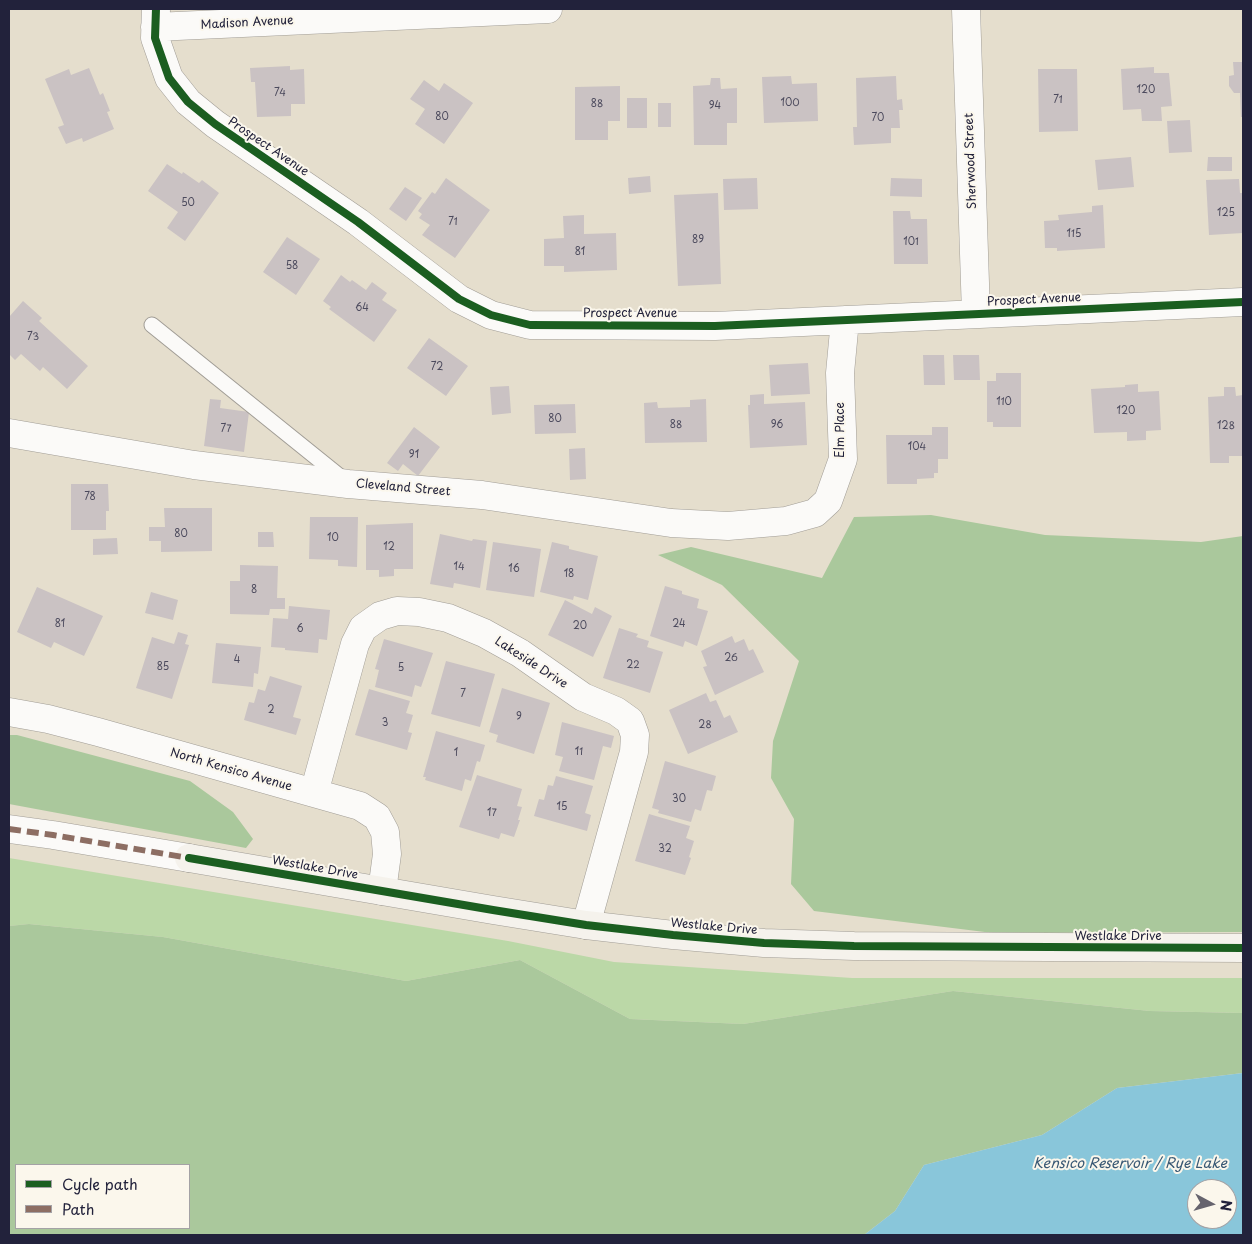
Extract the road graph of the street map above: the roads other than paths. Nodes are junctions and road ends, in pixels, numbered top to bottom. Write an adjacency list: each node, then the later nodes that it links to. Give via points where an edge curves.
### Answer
1 (548, 9): 3 (street, Madison Avenue)
2 (966, 9): 5 (street, Sherwood Street)
3 (156, 18): 6 (street, Prospect Avenue, via 155,38 169,78 188,102 358,222 459,299 491,315 530,325 715,326)
4 (1243, 302): 5 (street, Prospect Avenue)
5 (976, 314): 6 (street, Prospect Avenue)
6 (845, 320): 10 (street, Elm Place, via 840,373 843,459 828,501 815,513)
7 (152, 324): 9 (lane)
8 (9, 433): 9 (street, Cleveland Street, via 194,464)
9 (348, 484): 10 (street, Cleveland Street, via 482,495 671,523 728,526)
10 (798, 518)
11 (9, 712): 12 (street, North Kensico Avenue, via 90,730)
12 (314, 794): 14 (street, North Kensico Avenue, via 360,806 377,817 385,832 387,854); 15 (street, Lakeside Drive, via 355,644 363,628 380,616 397,611 448,618 484,633 520,653 583,697 616,711 630,721 635,735 634,752)
13 (9, 829): 14 (street, Westlake Drive)
14 (382, 891): 15 (street, Westlake Drive)
15 (586, 925): 16 (street, Westlake Drive, via 764,943)
16 (1243, 948)

